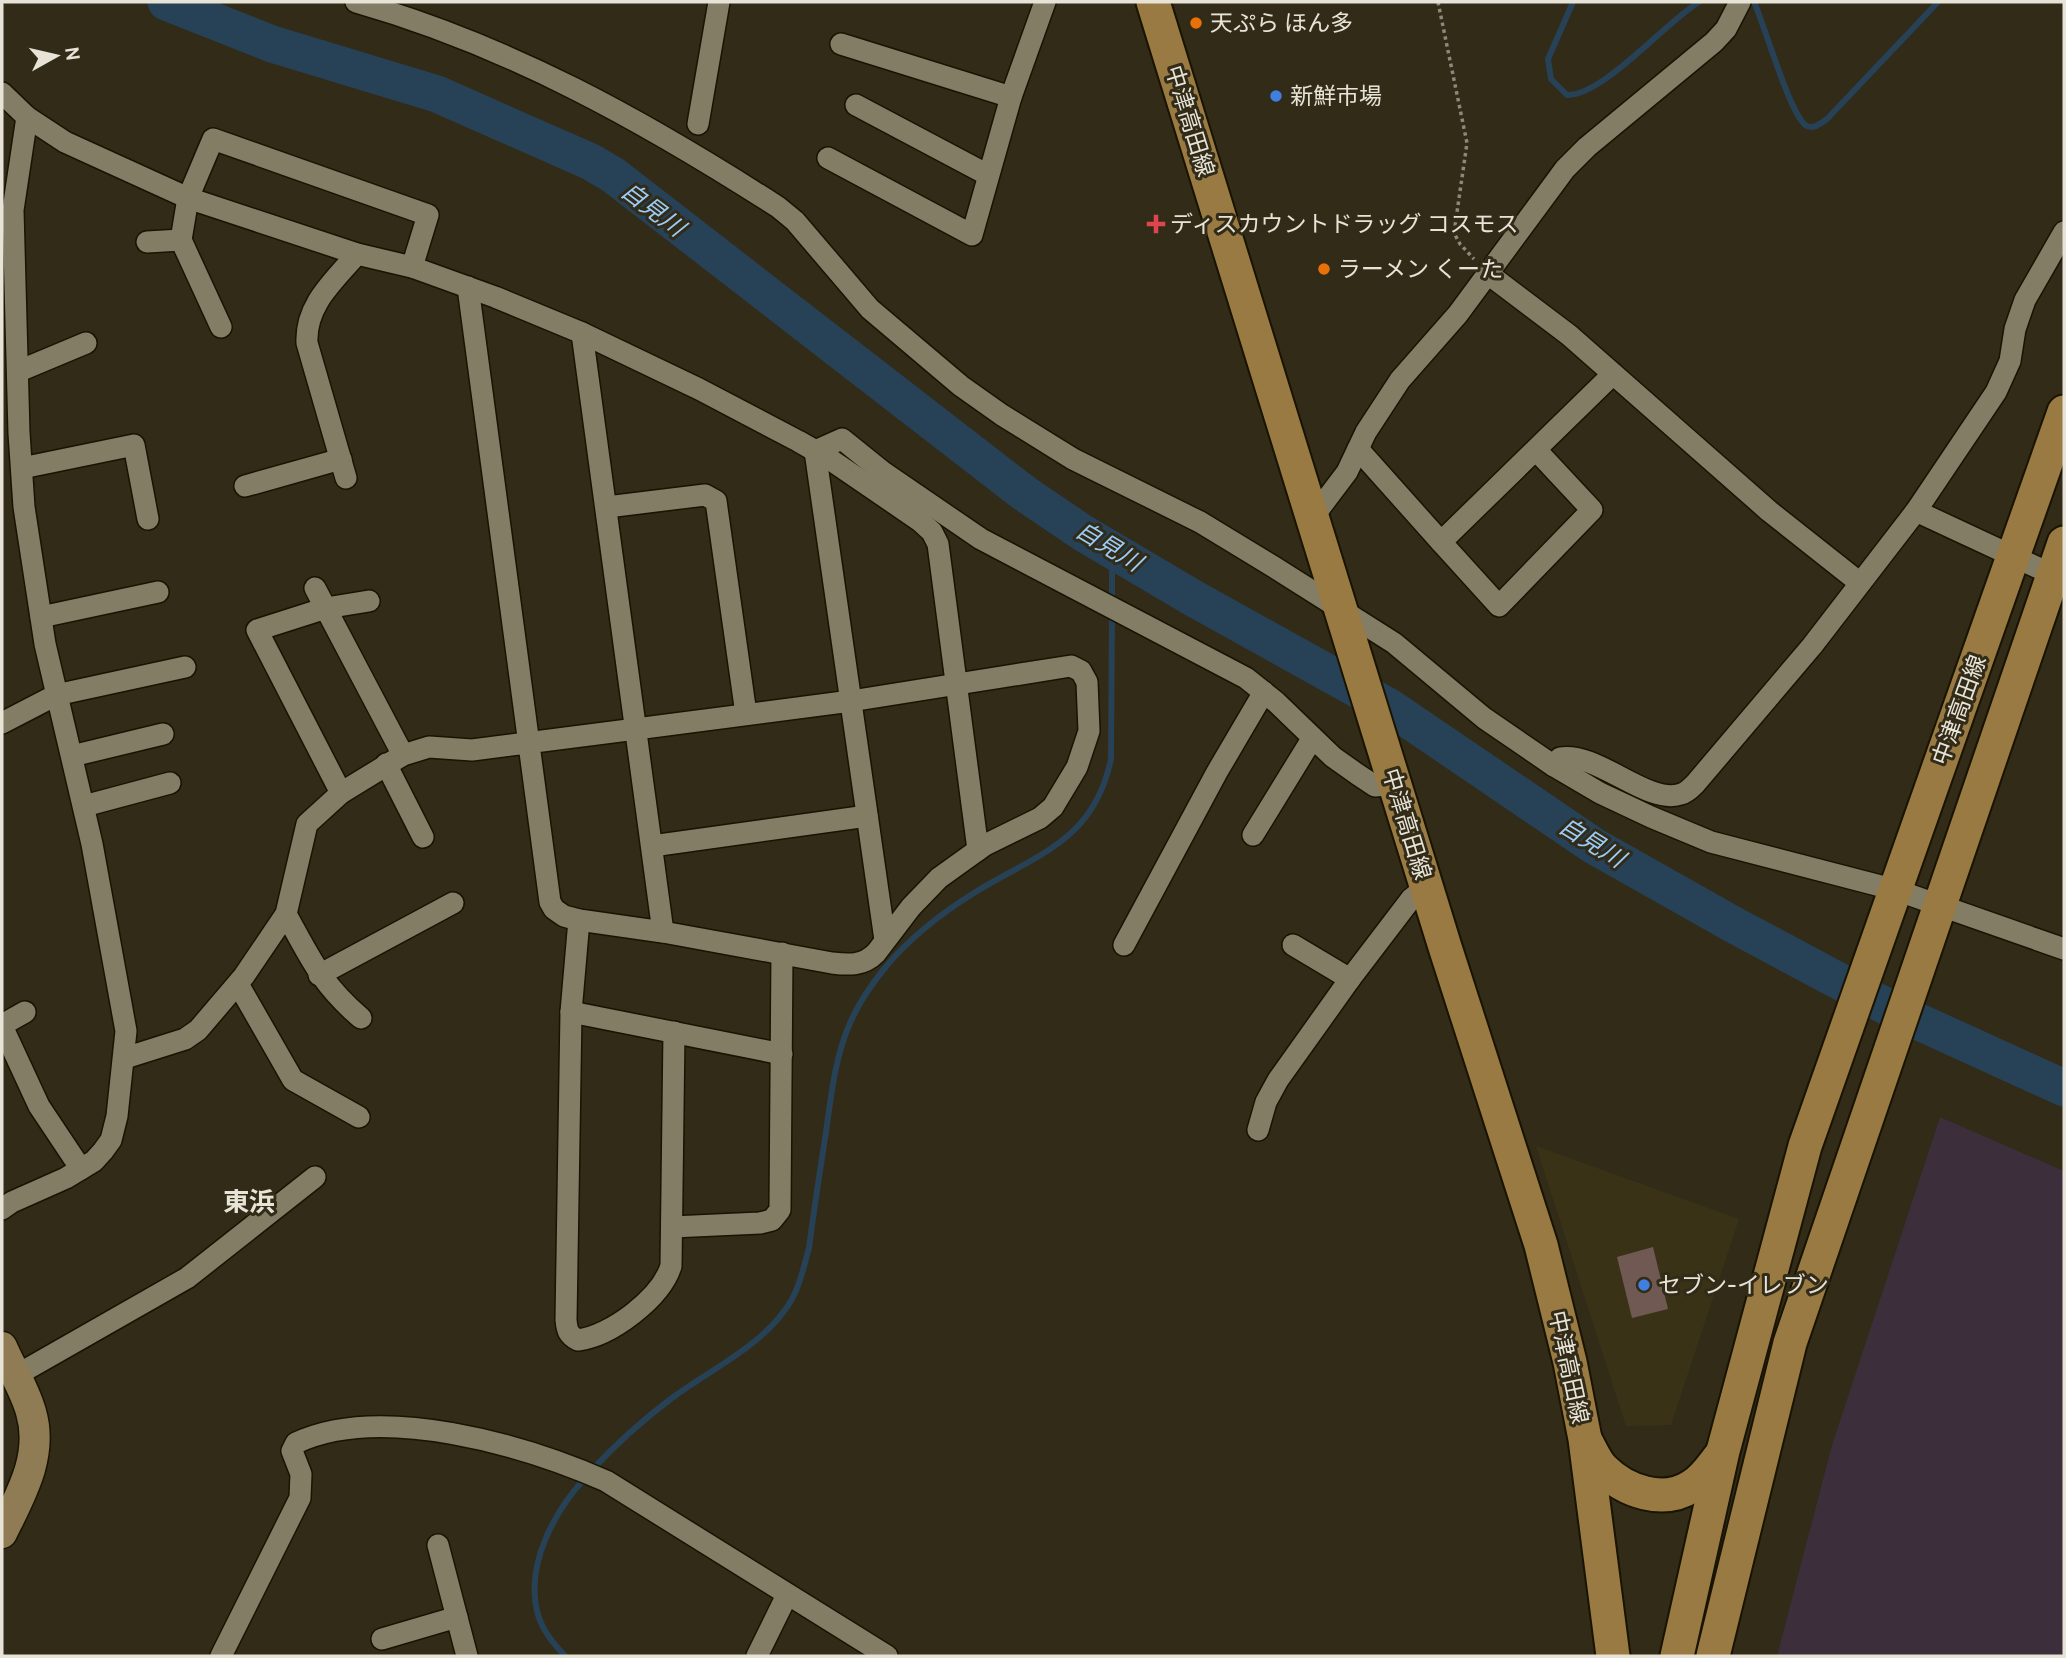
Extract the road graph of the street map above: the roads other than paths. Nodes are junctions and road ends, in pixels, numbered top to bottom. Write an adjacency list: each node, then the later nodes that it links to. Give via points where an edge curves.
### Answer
1 (356, 2): 47 (street, via 462,36 540,71 653,129 755,192 795,221 870,309 961,386 1073,459 1226,536)
2 (719, 2): 11 (street)
3 (1045, 2): 8 (street)
4 (1153, 2): 35 (main road, 中津高田線)
5 (1740, 2): 20 (street, via 1714,42 1576,157)
6 (841, 44): 8 (street)
7 (2, 93): 10 (street)
8 (1011, 97): 13 (street)
9 (856, 105): 13 (street)
10 (27, 117): 14 (street, via 65,142); 25 (street, via 13,210)
11 (698, 124)
12 (828, 158): 13 (street, via 972,235)
13 (988, 175)
14 (188, 198): 16 (street); 18 (street); 19 (street, via 213,139 428,215)
15 (2064, 232): 34 (street, via 2025,300 2010,361 1996,392)
16 (181, 240): 17 (street); 22 (street)
17 (147, 242)
18 (357, 254): 19 (street); 32 (street, via 318,300 306,329 344,468)
19 (412, 267): 21 (street)
20 (1487, 273): 26 (street); 28 (street, via 1400,380)
21 (468, 287): 23 (street); 58 (street)
22 (221, 327)
23 (582, 333): 30 (street); 33 (street)
24 (86, 343): 25 (street)
25 (19, 371): 31 (street)
26 (1613, 374): 29 (street); 41 (street, via 1769,511)
27 (2064, 412): 39 (main road, 中津高田線)
28 (1358, 449): 35 (street, via 1347,472); 37 (street)
29 (1537, 450): 37 (street); 37 (street, via 1592,510 1499,606)
30 (815, 451): 49 (street, via 932,532 938,544); 50 (street, via 842,439 981,540 1223,664); 52 (street)
31 (22, 468): 36 (street, via 134,444); 46 (street, via 29,552)
32 (245, 486)
33 (607, 507): 53 (street, via 705,495 716,501); 55 (street)
34 (1916, 511): 39 (street); 41 (street)
35 (1313, 517): 47 (main road, 中津高田線)
36 (148, 519)
37 (1441, 542)
38 (2064, 542): 40 (main road, 中津高田線)
39 (2014, 558): 40 (street); 72 (main road, 中津高田線)
40 (2059, 578): 104 (main road, 中津高田線, via 1790,1343)
41 (1860, 583): 61 (street, via 1687,791 1680,795 1657,793 1580,758 1560,758)
42 (315, 588): 45 (street)
43 (158, 592): 46 (street)
44 (369, 601): 45 (street)
45 (326, 608): 60 (street); 64 (street, via 257,630)
46 (41, 617): 51 (street)
47 (1344, 622): 61 (street, via 1394,643 1483,718); 63 (main road, 中津高田線)
48 (185, 667): 51 (street)
49 (956, 685): 52 (street); 70 (street); 70 (street, via 1071,666 1081,671 1087,682 1088,739 1053,807)
50 (1264, 692): 57 (street); 78 (street)
51 (56, 695): 54 (street); 59 (street)
52 (851, 701): 53 (street); 66 (street)
53 (746, 714): 55 (street)
54 (2, 723)
55 (636, 729): 58 (street); 69 (street)
56 (163, 734): 59 (street)
57 (1312, 739): 63 (street, via 1376,786); 67 (street)
58 (529, 743): 60 (street, via 472,750 429,747); 75 (street, via 550,902 564,916)
59 (72, 756): 65 (street)
60 (394, 759): 64 (street); 68 (street)
61 (1554, 766): 72 (street, via 1600,793 1712,842)
62 (170, 783): 65 (street)
63 (1394, 783): 71 (main road, 中津高田線)
64 (341, 793): 74 (street, via 307,824)
65 (84, 806): 91 (street, via 127,1031)
66 (867, 816): 69 (street); 77 (street)
67 (1253, 835)
68 (423, 837)
69 (652, 846): 76 (street)
70 (978, 850): 77 (street, via 932,884)
71 (1426, 887): 83 (street, via 1411,899); 100 (main road, 中津高田線, via 1541,1245)
72 (1896, 890): 80 (street); 101 (main road, 中津高田線, via 1805,1146)
73 (453, 903): 82 (street)
74 (286, 914): 82 (street); 84 (street)
75 (579, 920): 76 (street); 86 (street)
76 (663, 932): 81 (street)
77 (885, 940): 81 (street, via 869,960 848,965)
78 (1124, 945)
79 (1293, 946): 83 (street)
80 (2064, 949)
81 (782, 953): 90 (street)
82 (319, 975): 87 (street)
83 (1350, 979): 93 (street, via 1278,1080)
84 (238, 984): 91 (street, via 185,1039); 92 (street, via 293,1080)
85 (25, 1012): 88 (street)
86 (570, 1012): 89 (street); 97 (street, via 566,1320 570,1336 578,1340 594,1336 631,1314 660,1289 671,1266)
87 (361, 1018)
88 (2, 1026): 94 (street, via 39,1106)
89 (674, 1032): 90 (street); 97 (street)
90 (782, 1054): 97 (street, via 780,1210 772,1220 761,1223)
91 (125, 1058): 94 (street, via 111,1140)
92 (359, 1117)
93 (1258, 1130)
94 (81, 1169): 96 (street)
95 (315, 1177): 99 (street, via 187,1278)
96 (2, 1209)
97 (672, 1227)
98 (2, 1347): 99 (street)
99 (15, 1376): 102 (street, via 32,1413 35,1442 29,1479)
100 (1585, 1439): 101 (main road, via 1602,1468 1632,1490 1662,1495 1690,1487); 112 (main road, 中津高田線)
101 (1723, 1451): 113 (main road, 中津高田線)
102 (2, 1532)
103 (438, 1545): 106 (street)
104 (1739, 1547): 114 (main road); 115 (main road, 中津高田線)
105 (787, 1595): 108 (street, via 606,1481 567,1464 517,1448 425,1430 380,1427 331,1432 296,1443 292,1451 301,1474 300,1498); 110 (street); 111 (street)
106 (457, 1617): 107 (street); 109 (street)
107 (382, 1639)
108 (221, 1656)
109 (467, 1656)
110 (757, 1656)
111 (887, 1656)
112 (1613, 1656)
113 (1677, 1656)
114 (1700, 1656)
115 (1713, 1656)

